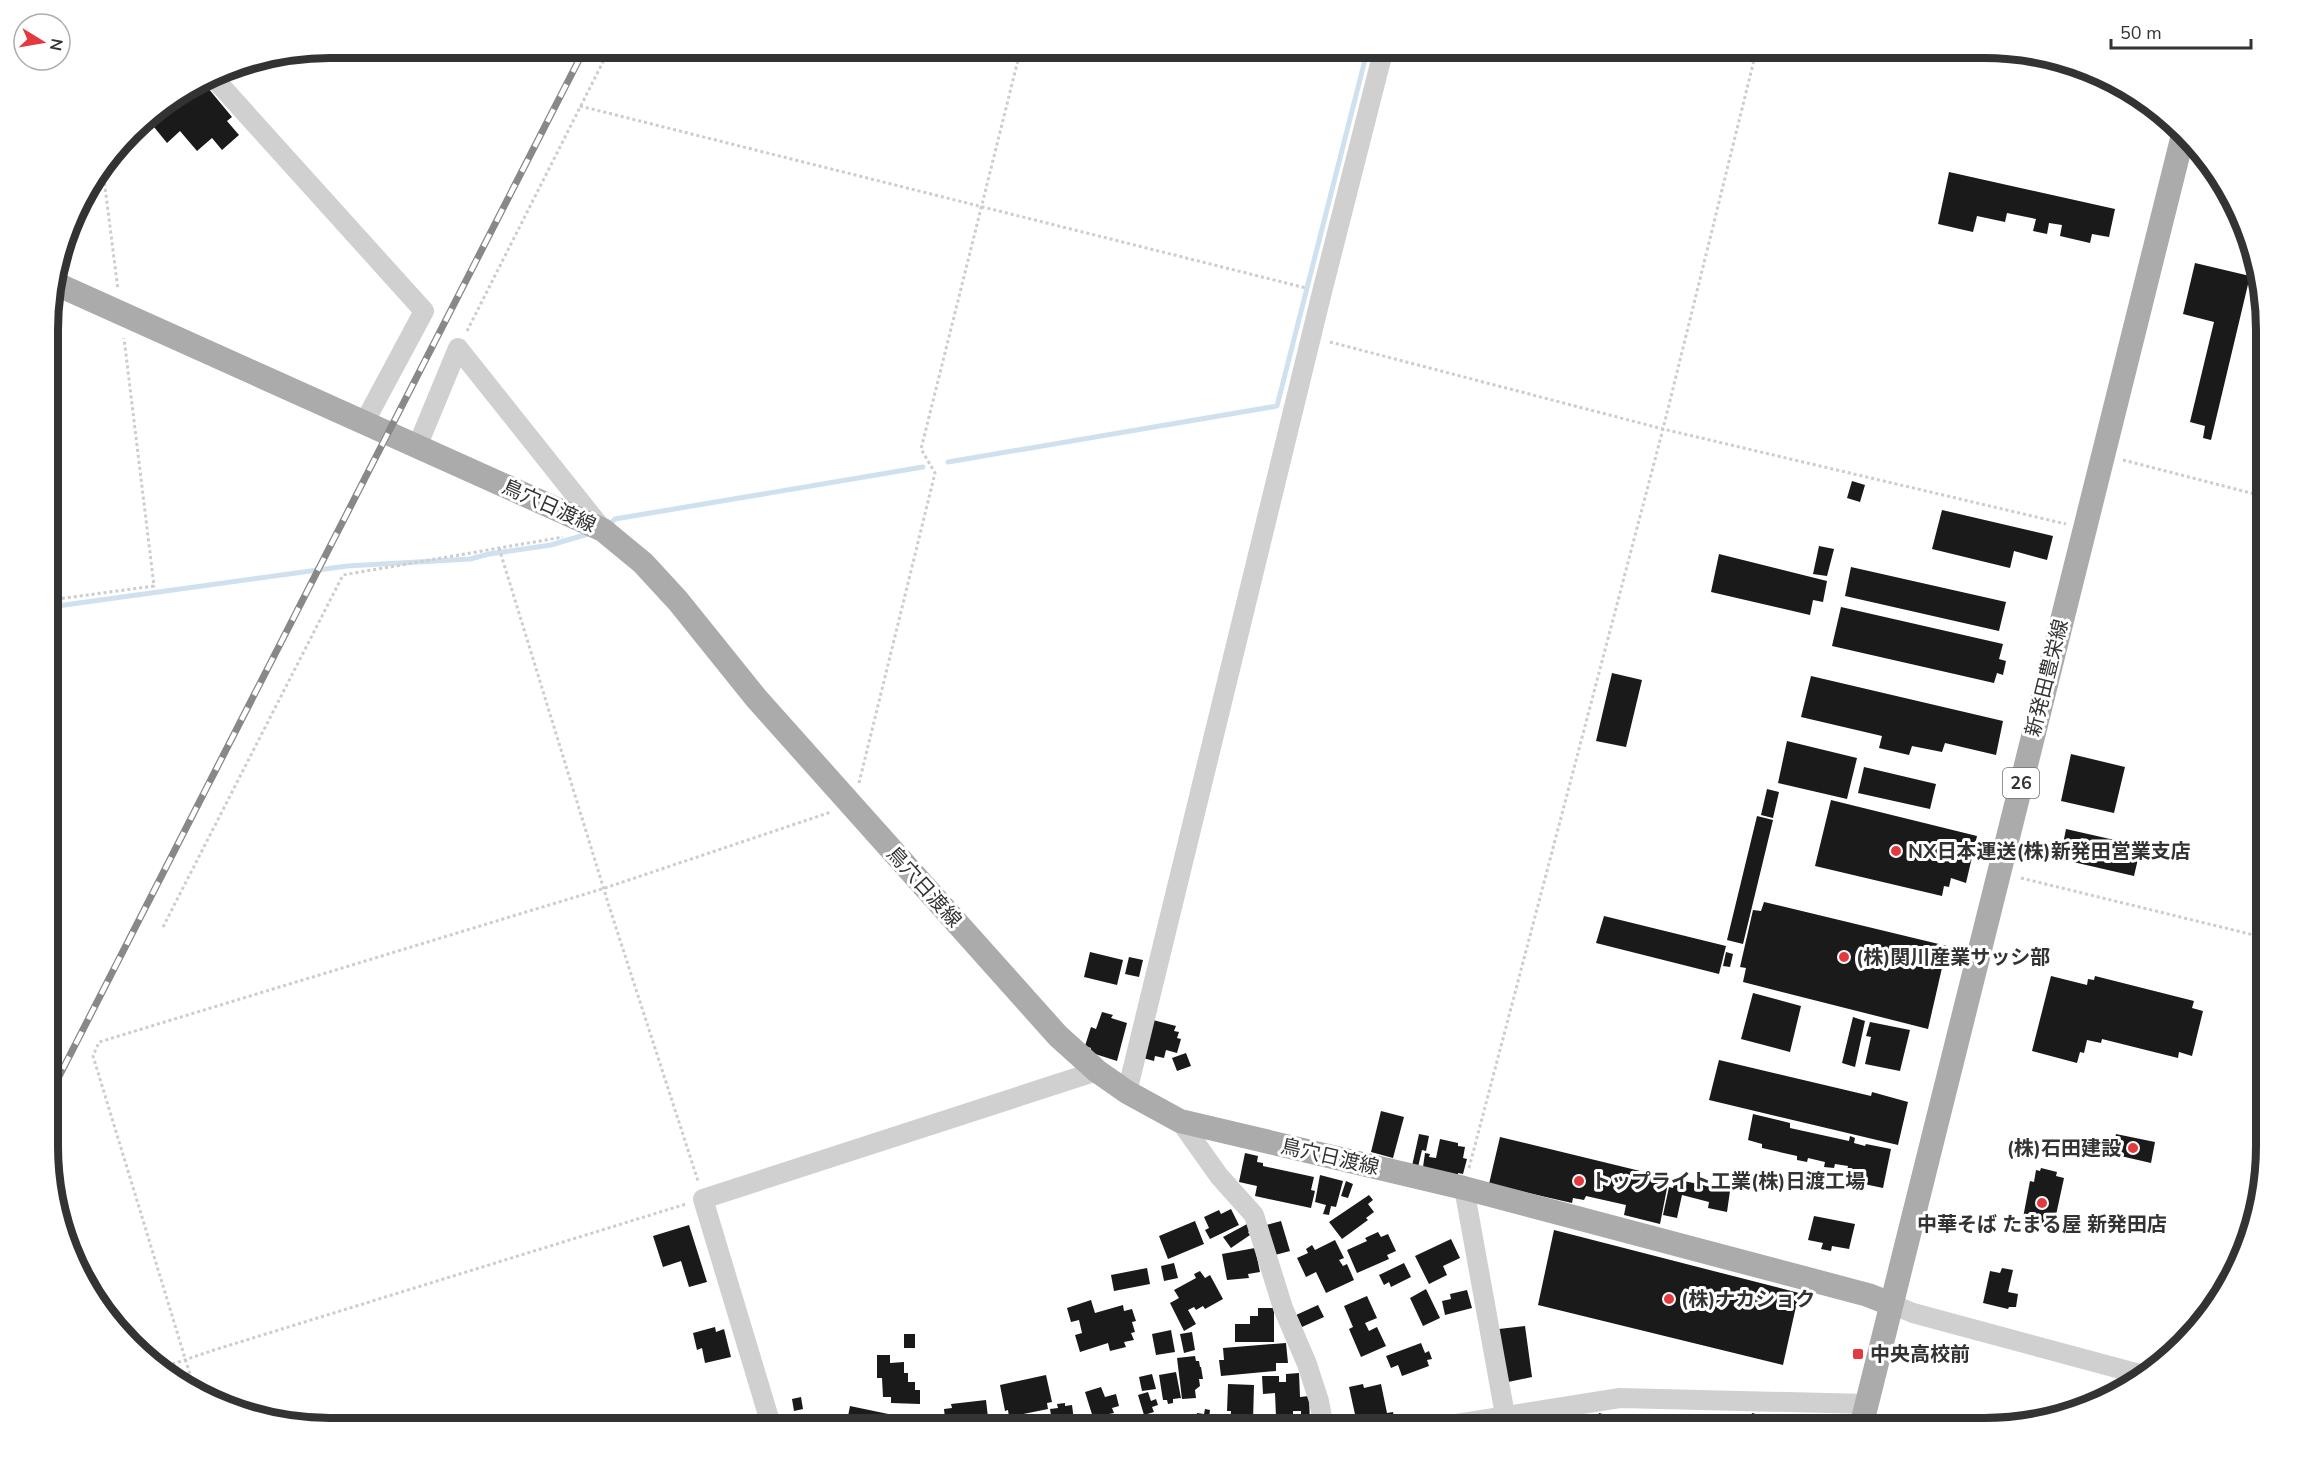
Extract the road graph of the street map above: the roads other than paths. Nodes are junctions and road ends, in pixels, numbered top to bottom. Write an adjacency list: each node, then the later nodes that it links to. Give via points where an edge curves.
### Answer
1 (1380, 58): 9 (street)
2 (218, 83): 5 (street, via 424,311)
3 (2181, 142): 12 (main road, 新発田豊栄線 / 26)
4 (62, 287): 5 (main road, 鳥穴日渡線)
5 (364, 423): 6 (main road, 鳥穴日渡線)
6 (417, 447): 7 (main road, 鳥穴日渡線); 7 (street, via 458,348)
7 (603, 530): 8 (main road, 鳥穴日渡線, via 643,563 678,601 756,698 851,805 1058,1036)
8 (1097, 1071): 9 (main road, 鳥穴日渡線); 15 (street, via 704,1199)
9 (1128, 1092): 10 (main road, 鳥穴日渡線)
10 (1180, 1121): 11 (main road, 鳥穴日渡線); 16 (street, via 1254,1215)
11 (1464, 1188): 12 (main road, 鳥穴日渡線); 17 (street)
12 (1891, 1304): 13 (street); 14 (main road, 新発田豊栄線 / 26)
13 (2134, 1373)
14 (1867, 1404): 18 (street, via 1620,1398); 19 (main road, 新発田豊栄線 / 26)
15 (769, 1418)
16 (1322, 1418)
17 (1504, 1418)
18 (1520, 1418)
19 (1863, 1418)

